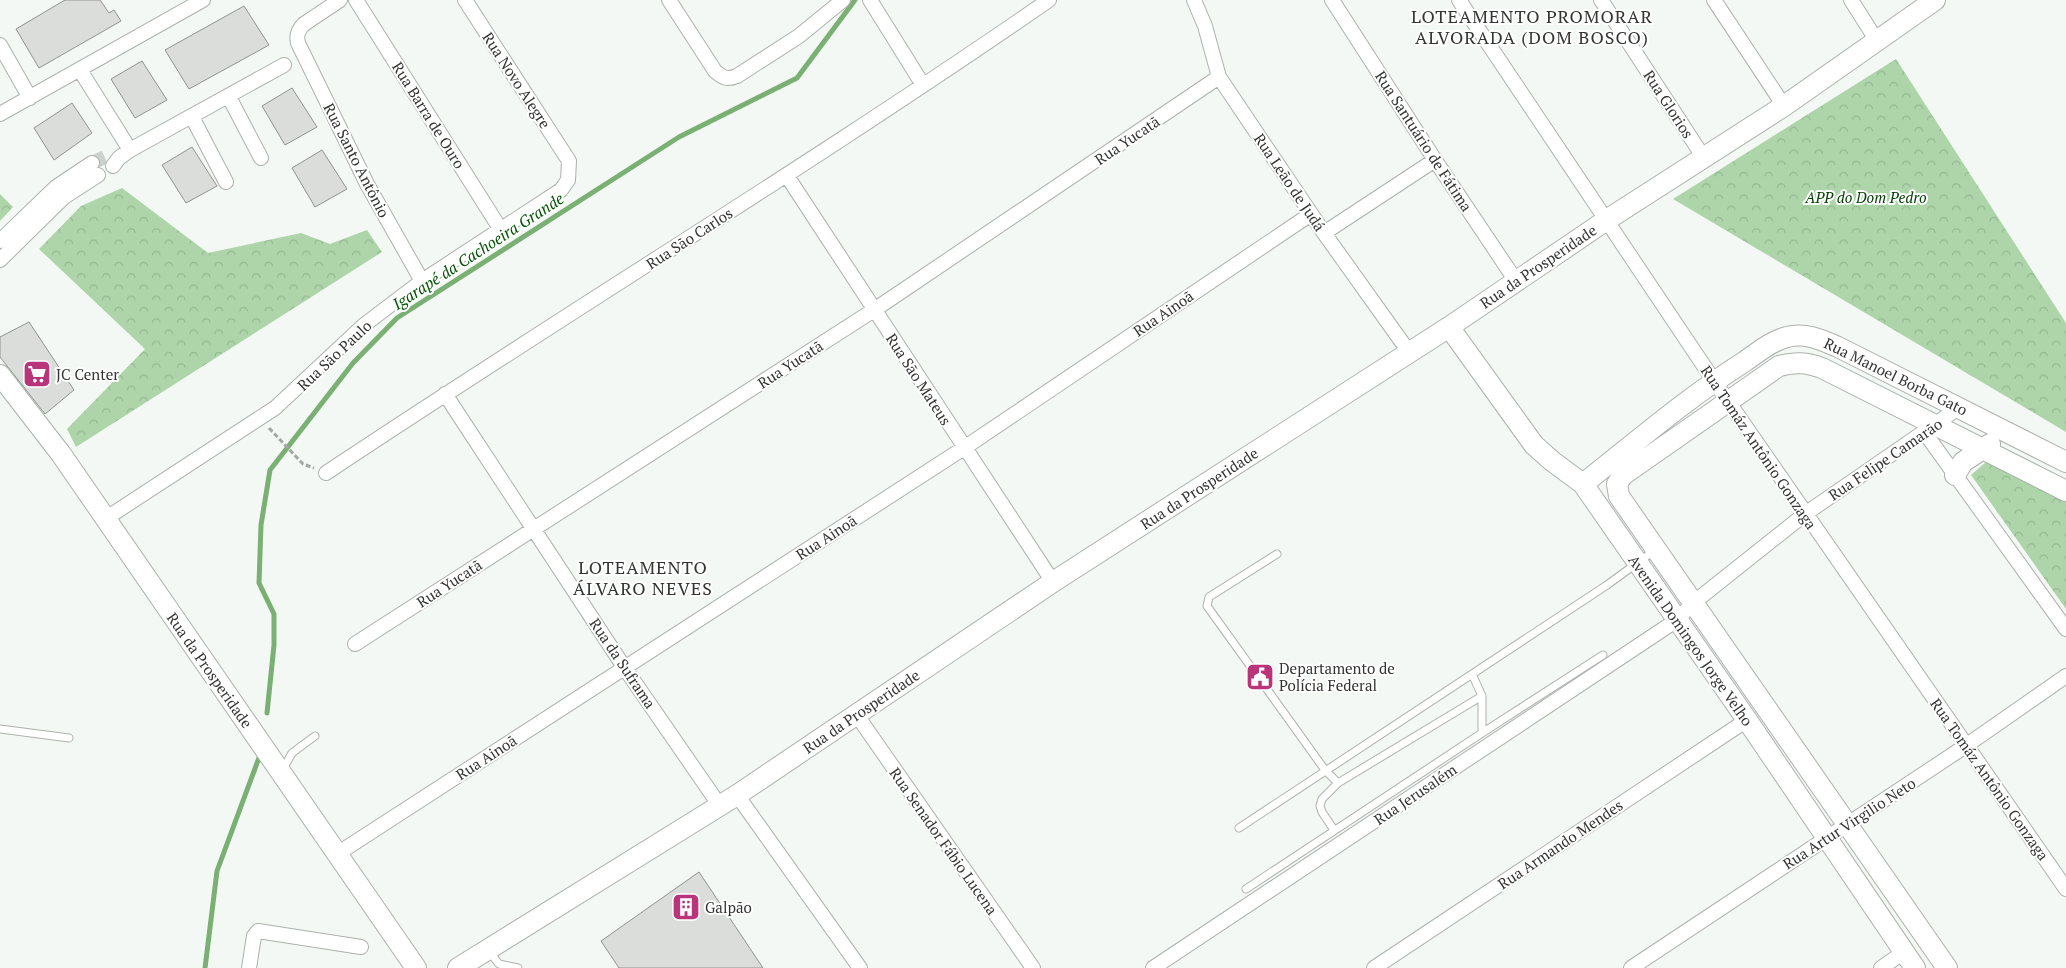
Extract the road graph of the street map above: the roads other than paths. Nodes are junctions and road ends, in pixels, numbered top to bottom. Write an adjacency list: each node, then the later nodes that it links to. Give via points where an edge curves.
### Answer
1 (340, 0): 41 (street, Rua Santo Antônio, via 304,24 297,37 367,184)
2 (356, 0): 37 (street, Rua Barra de Ouro)
3 (465, 0): 30 (street, Rua Novo Alegre)
4 (669, 0): 5 (street, via 715,71 724,78 737,76 799,36)
5 (842, 0)
6 (870, 0): 21 (street)
7 (1195, 0): 20 (street, Rua Leão de Judá)
8 (1332, 0): 29 (street, Rua Santuário de Fátima)
9 (1459, 0): 36 (street, Rua Tomáz Antônio Gonzaga)
10 (1600, 0): 28 (street, Rua Glorios)
11 (1714, 0): 24 (street)
12 (1851, 0): 16 (street)
13 (1935, 0): 16 (street, Rua da Prosperidade)
14 (200, 1): 19 (street)
15 (1042, 2): 21 (street, Rua São Carlos)
16 (1877, 41): 24 (street, Rua da Prosperidade)
17 (0, 45): 23 (street)
18 (284, 65): 22 (street)
19 (80, 70): 23 (street); 26 (street, via 117,157)
20 (1219, 77): 35 (street, Rua Leão de Judá); 43 (street, Rua Yucatã)
21 (923, 85): 32 (street, Rua São Carlos)
22 (229, 97): 26 (street); 27 (street)
23 (30, 98): 25 (street)
24 (1784, 106): 28 (street, Rua da Prosperidade)
25 (0, 114)
26 (192, 117): 33 (street)
27 (261, 158)
28 (1704, 158): 36 (street, Rua da Prosperidade)
29 (1435, 160): 38 (street); 42 (street, Rua Santuário de Fátima)
30 (569, 161): 37 (street, Rua São Paulo, via 568,180 561,190)
31 (95, 169): 34 (street)
32 (787, 176): 43 (street, Rua São Mateus); 48 (street, Rua São Carlos)
33 (226, 182)
34 (60, 192): 39 (street); 40 (street)
35 (1311, 214): 38 (street, Rua Leão de Judá); 53 (street, Rua Ainoã)
36 (1605, 221): 42 (street, Rua da Prosperidade); 47 (street, Rua Tomáz Antônio Gonzaga)
37 (501, 230): 41 (street, Rua São Paulo)
38 (1324, 233): 45 (street, Rua Leão de Judá)
39 (0, 241)
40 (0, 260)
41 (422, 281): 62 (street, Rua São Paulo, via 364,325 275,408)
42 (1516, 281): 44 (street, Rua da Prosperidade)
43 (874, 310): 53 (street, Rua São Mateus); 63 (street, Rua Yucatã)
44 (1449, 327): 45 (street, Rua da Prosperidade); 58 (street, Avenida Domingos Jorge Velho, via 1529,438 1552,462)
45 (1409, 352): 67 (street, Rua da Prosperidade)
46 (0, 376): 62 (street, Rua da Prosperidade, via 61,454)
47 (1714, 381): 49 (street, Rua Tomáz Antônio Gonzaga); 50 (street, Rua Manoel Borba Gato, via 1773,343 1787,337 1802,336 1820,338); 58 (street, Rua Manoel Borba Gato)
48 (445, 394): 56 (street, Rua São Carlos); 63 (street, Rua da Suframa)
49 (1728, 401): 51 (street, Rua Manoel Borba Gato, via 1779,366 1806,362); 59 (street, Rua Manoel Borba Gato, via 1624,475); 61 (street, Rua Tomáz Antônio Gonzaga)
50 (1960, 407): 51 (street, Rua Felipe Camarão); 52 (street, Rua Manoel Borba Gato)
51 (1930, 430): 54 (street, Rua Manoel Borba Gato); 57 (street); 61 (street, Rua Felipe Camarão)
52 (2012, 434): 54 (street); 55 (street, Rua Manoel Borba Gato)
53 (964, 448): 67 (street, Rua São Mateus); 73 (street, Rua Ainoã)
54 (1981, 449): 57 (street, via 1963,462); 60 (street, Rua Manoel Borba Gato)
55 (2066, 462)
56 (326, 473)
57 (1955, 475): 70 (street)
58 (1583, 484): 66 (street, Avenida Domingos Jorge Velho)
59 (1617, 484): 64 (street, Avenida Domingos Jorge Velho, via 1619,496)
60 (2066, 491)
61 (1805, 514): 68 (street, Rua Felipe Camarão); 83 (street, Rua Tomáz Antônio Gonzaga)
62 (105, 519): 84 (street, Rua da Prosperidade)
63 (533, 529): 71 (street, Rua Yucatã); 73 (street, Rua da Suframa)
64 (1655, 550): 66 (lane); 68 (street, Avenida Domingos Jorge Velho)
65 (1277, 554): 85 (lane, via 1209,597 1206,606)
66 (1637, 563): 69 (street, Avenida Domingos Jorge Velho); 74 (lane)
67 (1053, 582): 77 (street, Rua da Prosperidade)
68 (1692, 603): 69 (street, Rua Jerusalém); 89 (street, Avenida Domingos Jorge Velho)
69 (1677, 620): 78 (street, Avenida Domingos Jorge Velho); 105 (street, Rua Jerusalém)
70 (2066, 629)
71 (355, 644)
72 (1603, 655): 80 (lane)
73 (624, 667): 88 (street, Rua da Suframa); 93 (street, Rua Ainoã)
74 (1472, 674): 76 (lane); 85 (lane)
75 (2066, 676): 83 (street, Rua Artur Virgilio Neto)
76 (1482, 696): 80 (lane); 86 (lane)
77 (856, 714): 87 (street, Rua da Prosperidade); 104 (street, Rua Senador Fábio Lucena)
78 (1747, 720): 92 (street, Avenida Domingos Jorge Velho); 106 (street, Rua Armando Mendes)
79 (0, 729): 82 (lane)
80 (1482, 733): 91 (lane)
81 (315, 736): 84 (lane, via 292,753)
82 (69, 738)
83 (1967, 745): 89 (street, Rua Artur Virgilio Neto); 94 (street, Rua Tomáz Antônio Gonzaga)
84 (278, 770): 93 (street, Rua da Prosperidade)
85 (1325, 770): 86 (lane); 90 (lane)
86 (1338, 783): 91 (lane, via 1322,799 1320,806)
87 (737, 794): 88 (street, Rua da Prosperidade); 103 (street)
88 (720, 806): 98 (street, Rua da Prosperidade)
89 (1848, 825): 92 (street, Rua Artur Virgilio Neto); 109 (street, Avenida Domingos Jorge Velho)
90 (1238, 828)
91 (1334, 830): 95 (lane)
92 (1826, 838): 97 (street, Avenida Domingos Jorge Velho); 107 (street, Rua Artur Virgilio Neto)
93 (337, 854): 100 (street, Rua da Prosperidade)
94 (2066, 888)
95 (1246, 889)
96 (361, 947): 99 (street, via 258,932 254,936)
97 (1910, 960): 108 (street)
98 (495, 961): 101 (street, Rua da Prosperidade); 102 (lane)
99 (249, 968)
100 (416, 968)
101 (458, 968)
102 (518, 968)
103 (860, 968)
104 (1033, 968)
105 (1153, 968)
106 (1374, 968)
107 (1631, 968)
108 (1881, 968)
109 (1946, 968)

